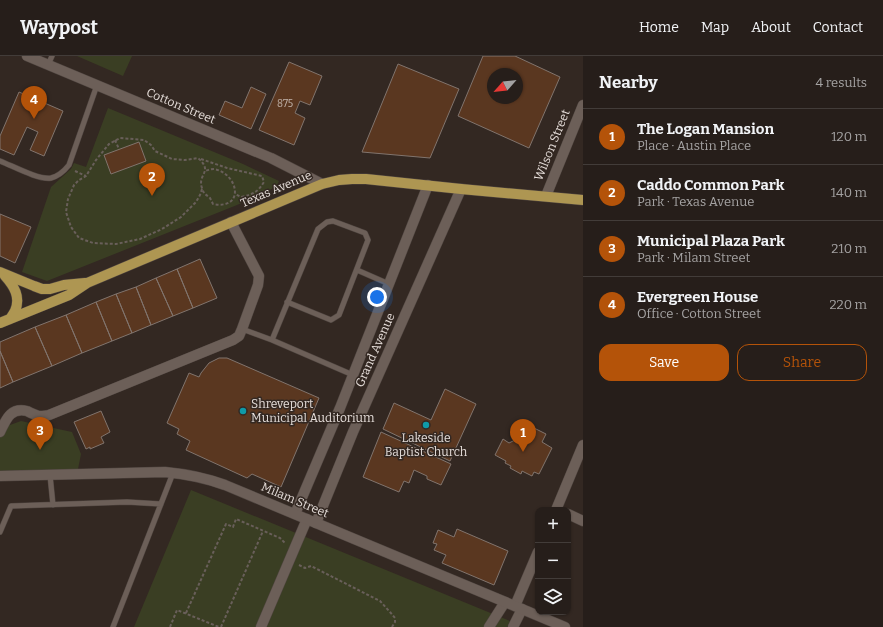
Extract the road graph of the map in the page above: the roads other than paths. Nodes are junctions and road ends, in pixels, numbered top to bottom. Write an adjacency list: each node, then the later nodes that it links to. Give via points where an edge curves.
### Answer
1 (27, 56): 2 (street, Cotton Street)
2 (50, 60): 3 (street, Cotton Street)
3 (97, 85): 5 (lane, via 69,164 63,172 52,178 39,177); 6 (street, Cotton Street, via 271,158)
4 (583, 105): 9 (street, Wilson Street)
5 (0, 161)
6 (322, 184): 7 (main road, Texas Avenue, via 338,180 366,179); 11 (main road, Texas Avenue)
7 (428, 186): 8 (main road, Texas Avenue); 15 (street, Grand Avenue)
8 (461, 189): 9 (main road, Texas Avenue); 32 (street, Grand Avenue)
9 (546, 196): 10 (main road, Texas Avenue)
10 (583, 200)
11 (231, 222): 14 (main road, Texas Avenue); 19 (street, via 258,276 258,285)
12 (356, 270): 15 (lane); 16 (lane, via 339,315 331,320); 16 (lane, via 368,240 365,233 333,221 327,222 318,229)
13 (1, 273): 14 (main road, via 42,289); 17 (main road, via 14,286 17,293 16,311)
14 (87, 283): 17 (main road, Texas Avenue, via 68,295)
15 (389, 284): 21 (street, Grand Avenue)
16 (287, 302): 20 (lane)
17 (10, 319): 18 (main road, Texas Avenue)
18 (0, 323)
19 (242, 329): 20 (lane); 22 (street, via 233,340 49,415 38,416 22,410 13,412)
20 (272, 340): 21 (lane)
21 (353, 375): 30 (street, Grand Avenue)
22 (0, 432)
23 (583, 445): 29 (street)
24 (174, 473): 25 (street, Milam Street); 27 (lane); 30 (street, Milam Street, via 211,480)
25 (50, 475): 26 (street, Milam Street); 28 (lane)
26 (0, 476)
27 (161, 504): 28 (lane, via 127,502); 38 (lane)
28 (53, 505): 34 (lane, via 11,506)
29 (558, 507)
30 (295, 514): 32 (street, Milam Street)
31 (571, 515): 33 (street)
32 (311, 521): 36 (street, Milam Street); 39 (street, Grand Avenue, via 290,560)
33 (583, 521)
34 (0, 532)
35 (535, 560): 37 (street)
36 (505, 602): 37 (street, Milam Street); 40 (street)
37 (518, 608): 41 (street); 42 (street, Milam Street)
38 (113, 627)
39 (261, 627)
40 (489, 627)
41 (513, 627)
42 (565, 627)

